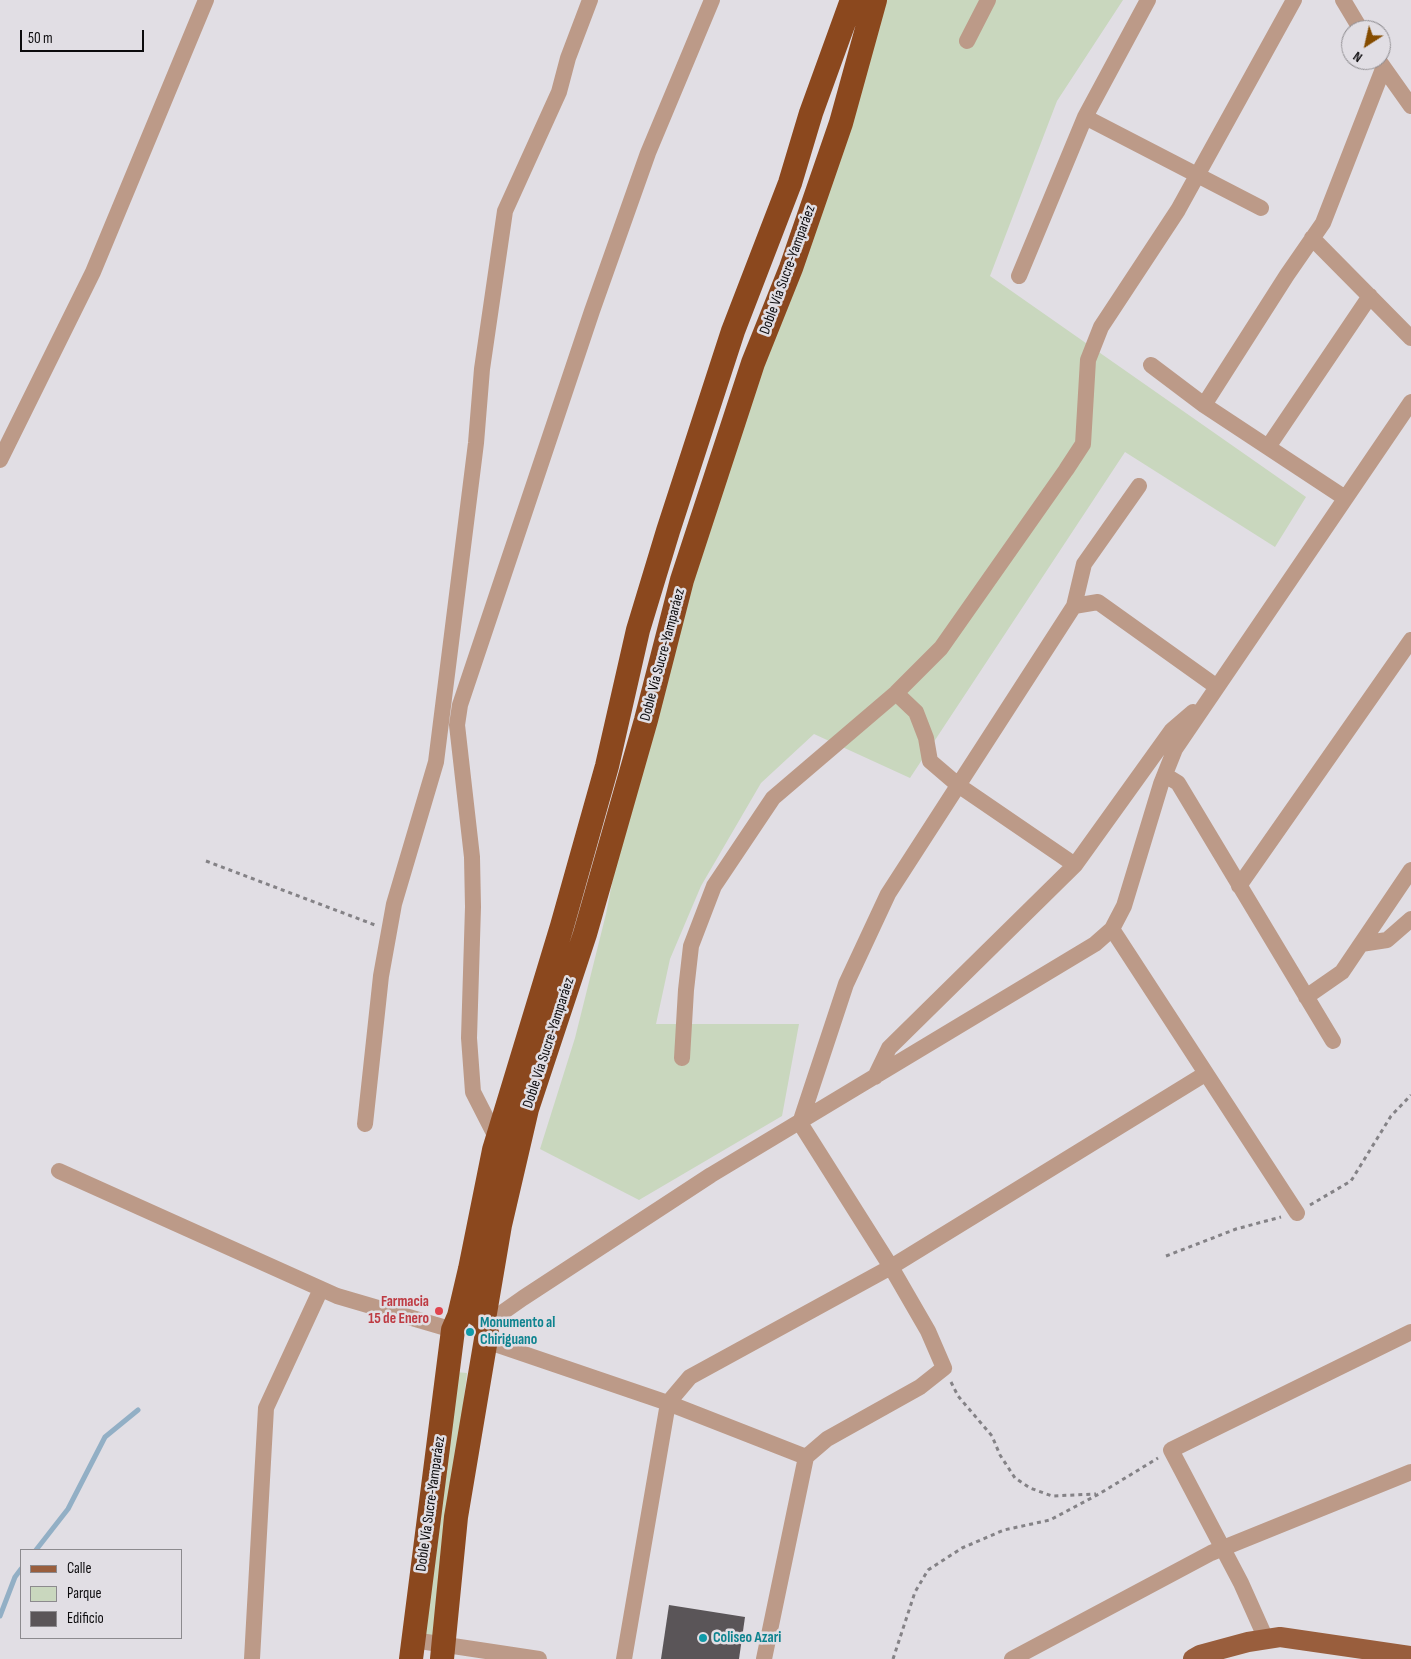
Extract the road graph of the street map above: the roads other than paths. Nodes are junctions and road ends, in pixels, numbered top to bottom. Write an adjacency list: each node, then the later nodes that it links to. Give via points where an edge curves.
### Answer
1 (206, 0): 26 (street, via 94,272)
2 (590, 0): 33 (street, via 559,92 505,210 482,369 476,443)
3 (712, 0): 34 (street, via 648,154 592,311 460,705)
4 (852, 0): 50 (highway, Doble Vía Sucre-Yamparáez, via 790,182 733,332 668,531 638,630 602,785)
5 (875, 0): 51 (highway, Doble Vía Sucre-Yamparáez, via 842,123 791,268 753,363 682,580 585,934 527,1109)
6 (988, 0): 11 (street)
7 (1148, 0): 15 (street)
8 (1294, 0): 16 (street)
9 (1343, 0): 10 (street)
10 (1354, 20)
11 (967, 41)
12 (1378, 70): 18 (street, via 1323,223)
13 (1384, 70): 14 (street)
14 (1411, 106)
15 (1084, 116): 16 (street); 19 (street)
16 (1198, 175): 17 (street); 31 (street, via 1101,326 1088,360 1083,444 941,648)
17 (1261, 208)
18 (1312, 238): 20 (street); 24 (street)
19 (1019, 276)
20 (1370, 296): 21 (street); 25 (street)
21 (1411, 338)
22 (1151, 365): 24 (street)
23 (1411, 402): 28 (street)
24 (1204, 405): 25 (street)
25 (1268, 447): 28 (street)
26 (0, 460)
27 (1139, 486): 29 (street, via 1084,564)
28 (1345, 498): 32 (street)
29 (1074, 606): 32 (street, via 1098,602); 36 (street)
30 (1411, 640): 39 (street)
31 (896, 692): 36 (street, via 916,712 930,761); 45 (street, via 773,798 714,886 691,946)
32 (1214, 692): 35 (street, via 1175,749); 37 (street, via 1172,730)
33 (441, 718): 34 (street); 49 (street, via 436,762 394,904 381,976)
34 (457, 725): 50 (street, via 472,857 469,1038 473,1092)
35 (1164, 775): 39 (street, via 1178,783); 41 (street, via 1124,906)
36 (958, 785): 37 (street); 48 (street, via 888,894 846,984)
37 (1075, 865): 47 (street, via 889,1048)
38 (1411, 870): 42 (street)
39 (1239, 886): 43 (street)
40 (1411, 919): 42 (street, via 1387,940)
41 (1112, 929): 46 (street); 47 (street, via 1096,944)
42 (1361, 944): 43 (street, via 1342,972)
43 (1306, 997): 44 (street)
44 (1333, 1041)
45 (682, 1058)
46 (1205, 1074): 53 (street); 54 (street)
47 (875, 1077): 48 (street)
48 (800, 1123): 54 (street); 58 (street, via 703,1180)
49 (365, 1124)
50 (497, 1139): 51 (street); 56 (highway, Doble Vía Sucre-Yamparáez)
51 (517, 1152): 58 (highway, Doble Vía Sucre-Yamparáez, via 500,1226)
52 (59, 1170): 55 (street)
53 (1297, 1213)
54 (891, 1267): 59 (street, via 690,1377); 60 (street, via 928,1331 944,1368 920,1387 827,1438)
55 (322, 1289): 56 (street); 67 (street, via 266,1408)
56 (454, 1332): 58 (highway, via 471,1311 481,1315); 58 (highway, via 455,1357 463,1362 475,1361); 64 (highway, Doble Vía Sucre-Yamparáez)
57 (1411, 1332): 62 (street, via 1171,1450)
58 (484, 1334): 59 (street); 65 (highway, Doble Vía Sucre-Yamparáez, via 456,1517)
59 (668, 1403): 60 (street); 69 (street)
60 (806, 1457): 70 (street)
61 (1411, 1472): 62 (street)
62 (1221, 1549): 63 (street); 71 (street)
63 (1266, 1639): 66 (main road, via 1280,1637); 72 (main road)
64 (412, 1650): 65 (street)
65 (443, 1652): 68 (street)
66 (1411, 1656)
67 (252, 1659)
68 (539, 1659)
69 (624, 1659)
70 (764, 1659)
71 (1012, 1659)
72 (1193, 1659)

